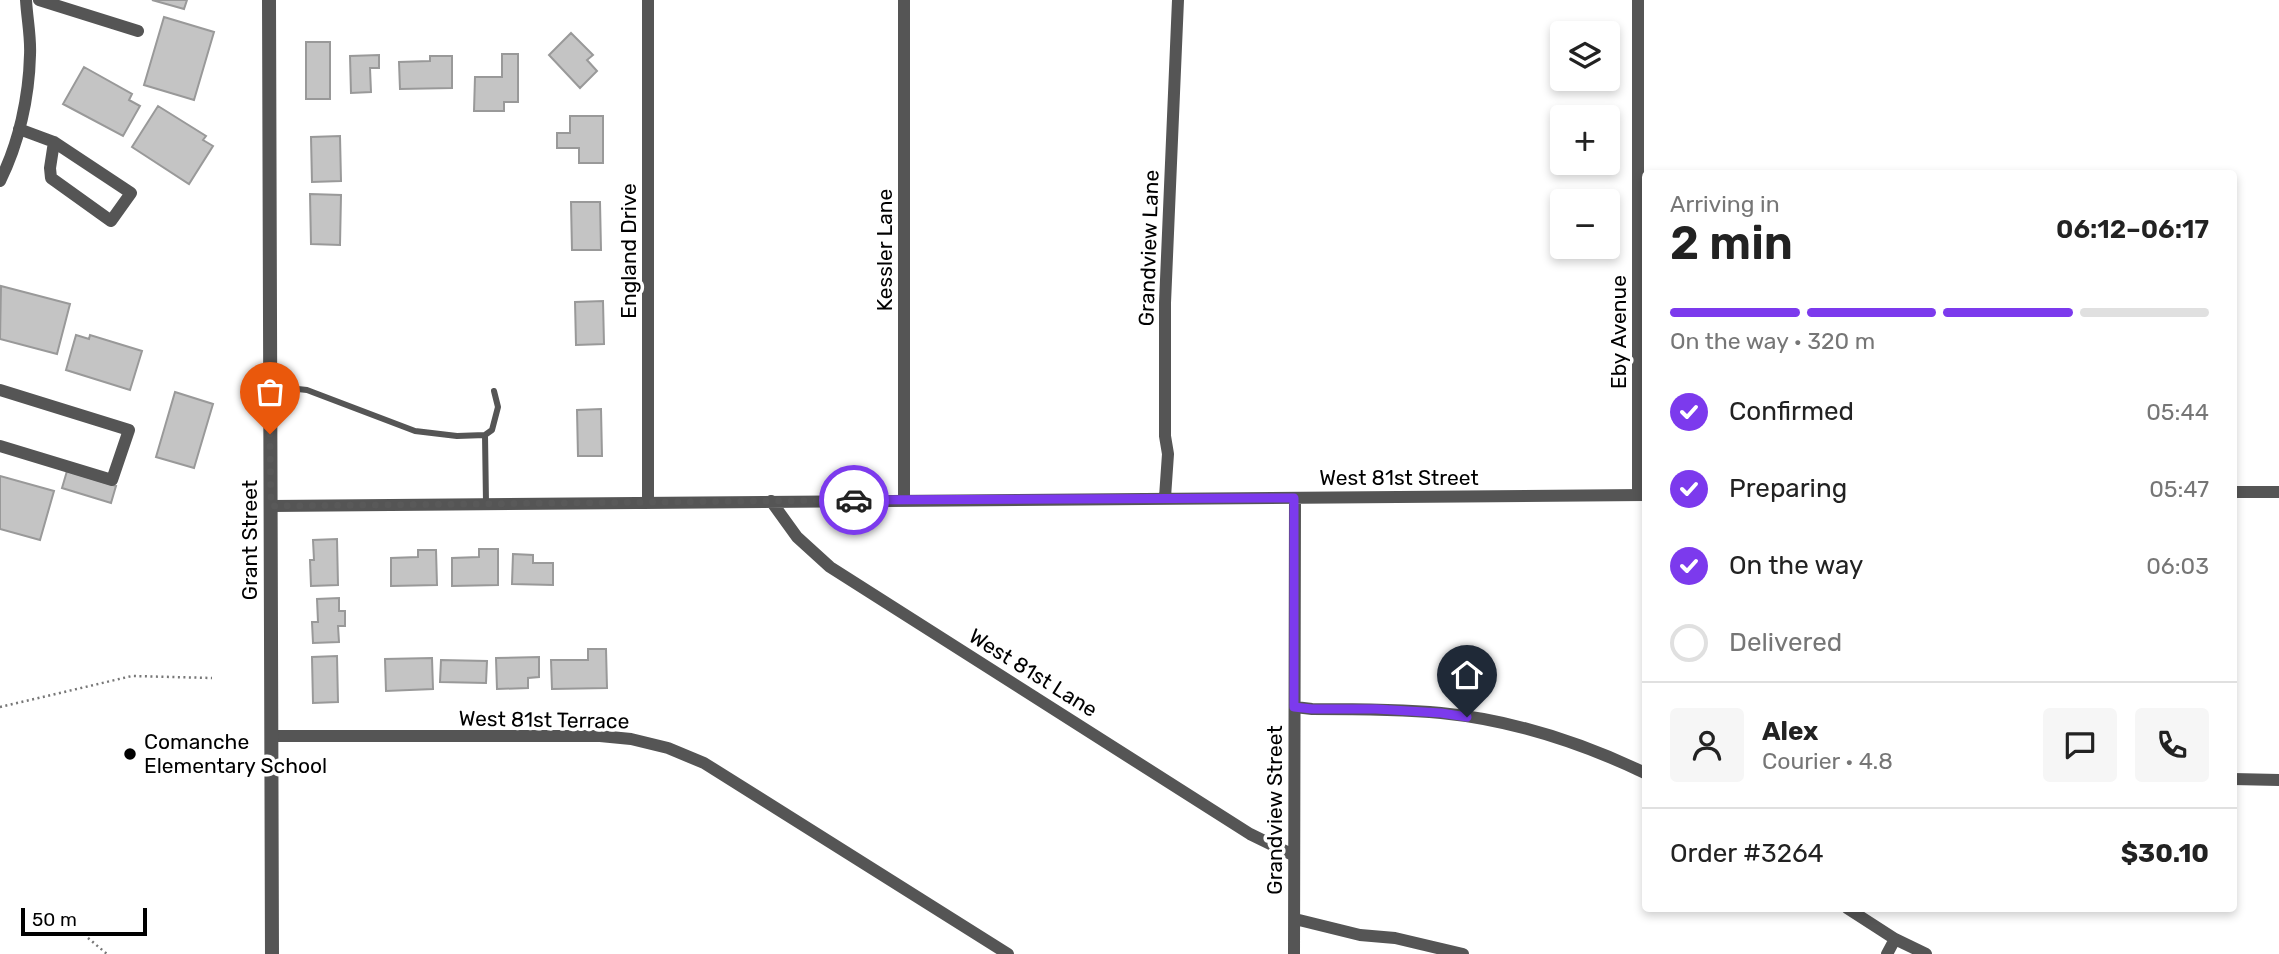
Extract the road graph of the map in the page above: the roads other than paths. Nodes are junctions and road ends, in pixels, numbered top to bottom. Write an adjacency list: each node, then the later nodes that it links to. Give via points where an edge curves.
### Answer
1 (26, 0): 11 (street, via 30,53)
2 (39, 0): 9 (street)
3 (89, 0): 9 (street)
4 (269, 0): 14 (street, Grant Street)
5 (648, 0): 26 (street, England Drive)
6 (904, 0): 24 (street, Kessler Lane)
7 (1178, 0): 22 (street, Grandview Lane, via 1166,303)
8 (1638, 0): 21 (street, Eby Avenue)
9 (84, 13): 10 (street)
10 (138, 31)
11 (19, 129): 12 (street); 13 (street)
12 (54, 142): 12 (street, via 51,178 111,221 131,192)
13 (0, 181)
14 (270, 386): 17 (lane, via 307,390 415,431); 28 (street, Grant Street)
15 (0, 390): 18 (street, via 129,429 112,480)
16 (495, 391): 17 (lane, via 496,421)
17 (485, 435): 27 (lane)
18 (0, 446)
19 (2237, 492): 20 (street)
20 (2279, 492)
21 (1642, 495): 23 (street, West 81st Street)
22 (1165, 498): 23 (street, West 81st Street); 24 (street, West 81st Street)
23 (1294, 498): 29 (street, Grandview Street)
24 (904, 500): 25 (street, West 81st Street)
25 (771, 501): 26 (street, West 81st Street); 34 (street, West 81st Lane, via 797,537 830,567 1250,834)
26 (648, 503): 27 (street, West 81st Street)
27 (486, 505): 28 (street, West 81st Street)
28 (271, 506): 30 (street, Grant Street)
29 (1294, 707): 31 (street, via 1441,713 1493,720 1605,753); 34 (street, Grandview Street)
30 (271, 736): 38 (street, Grant Street); 39 (street, West 81st Terrace, via 600,736 668,748 721,772)
31 (1642, 772)
32 (2237, 779): 33 (street)
33 (2279, 780)
34 (1293, 855): 36 (street, Grandview Street)
35 (1853, 912): 37 (street)
36 (1295, 919): 40 (street, Grandview Street); 41 (street)
37 (1895, 939): 42 (street); 43 (street)
38 (272, 954)
39 (1009, 954)
40 (1294, 954)
41 (1463, 954)
42 (1887, 954)
43 (1926, 954)

